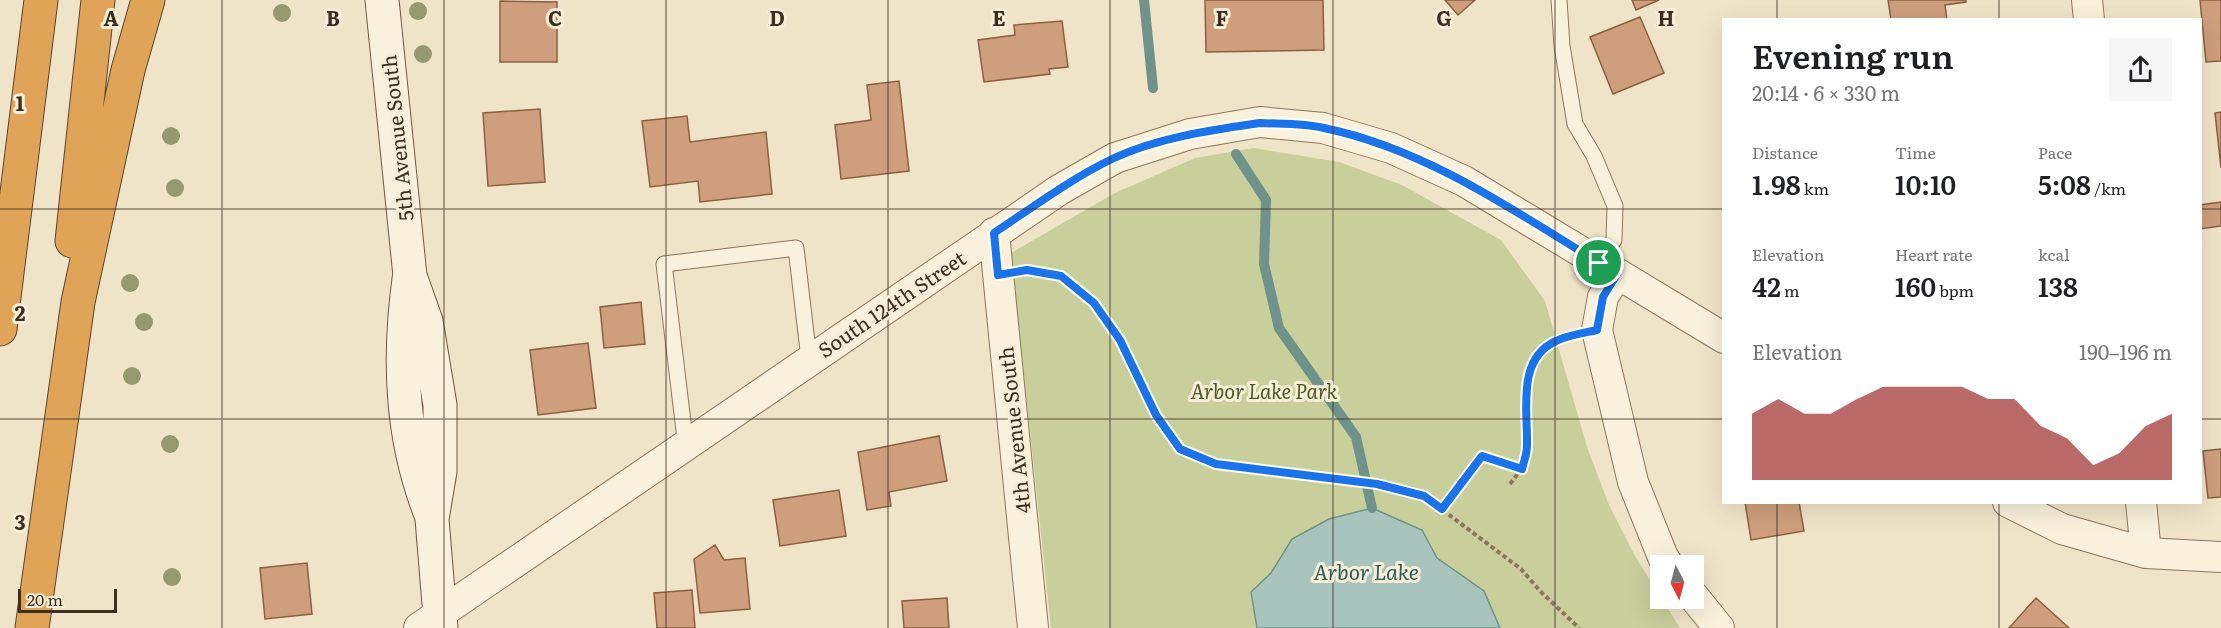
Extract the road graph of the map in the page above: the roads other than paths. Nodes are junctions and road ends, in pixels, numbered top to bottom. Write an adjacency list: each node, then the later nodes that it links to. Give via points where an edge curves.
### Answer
1 (41, 0): 10 (highway)
2 (98, 0): 21 (highway)
3 (148, 0): 21 (highway, via 128,70 78,302)
4 (382, 0): 20 (street, 5th Avenue South, via 410,276 426,321 440,405 440,471 432,519)
5 (1559, 0): 9 (lane, via 1575,124 1594,156 1615,206)
6 (2087, 0): 7 (street)
7 (2089, 18)
8 (994, 233): 9 (street, South 124th Street, via 1115,158 1190,134 1260,123 1323,128 1391,148 1464,181); 12 (street, South 124th Street); 22 (street, 4th Avenue South)
9 (1608, 268): 11 (street, South 124th Street); 17 (street, via 1597,330 1633,482)
10 (0, 329)
11 (1722, 337)
12 (809, 359): 13 (street, South 124th Street); 13 (lane, via 796,248 664,264)
13 (686, 447): 20 (street, South 124th Street)
14 (2012, 504): 16 (street, via 2062,529)
15 (2141, 504): 16 (street)
16 (2146, 553): 18 (street)
17 (1662, 555)
18 (2221, 557)
19 (1704, 609): 23 (street)
20 (433, 624)
21 (31, 628)
22 (1033, 628)
23 (1719, 628)

